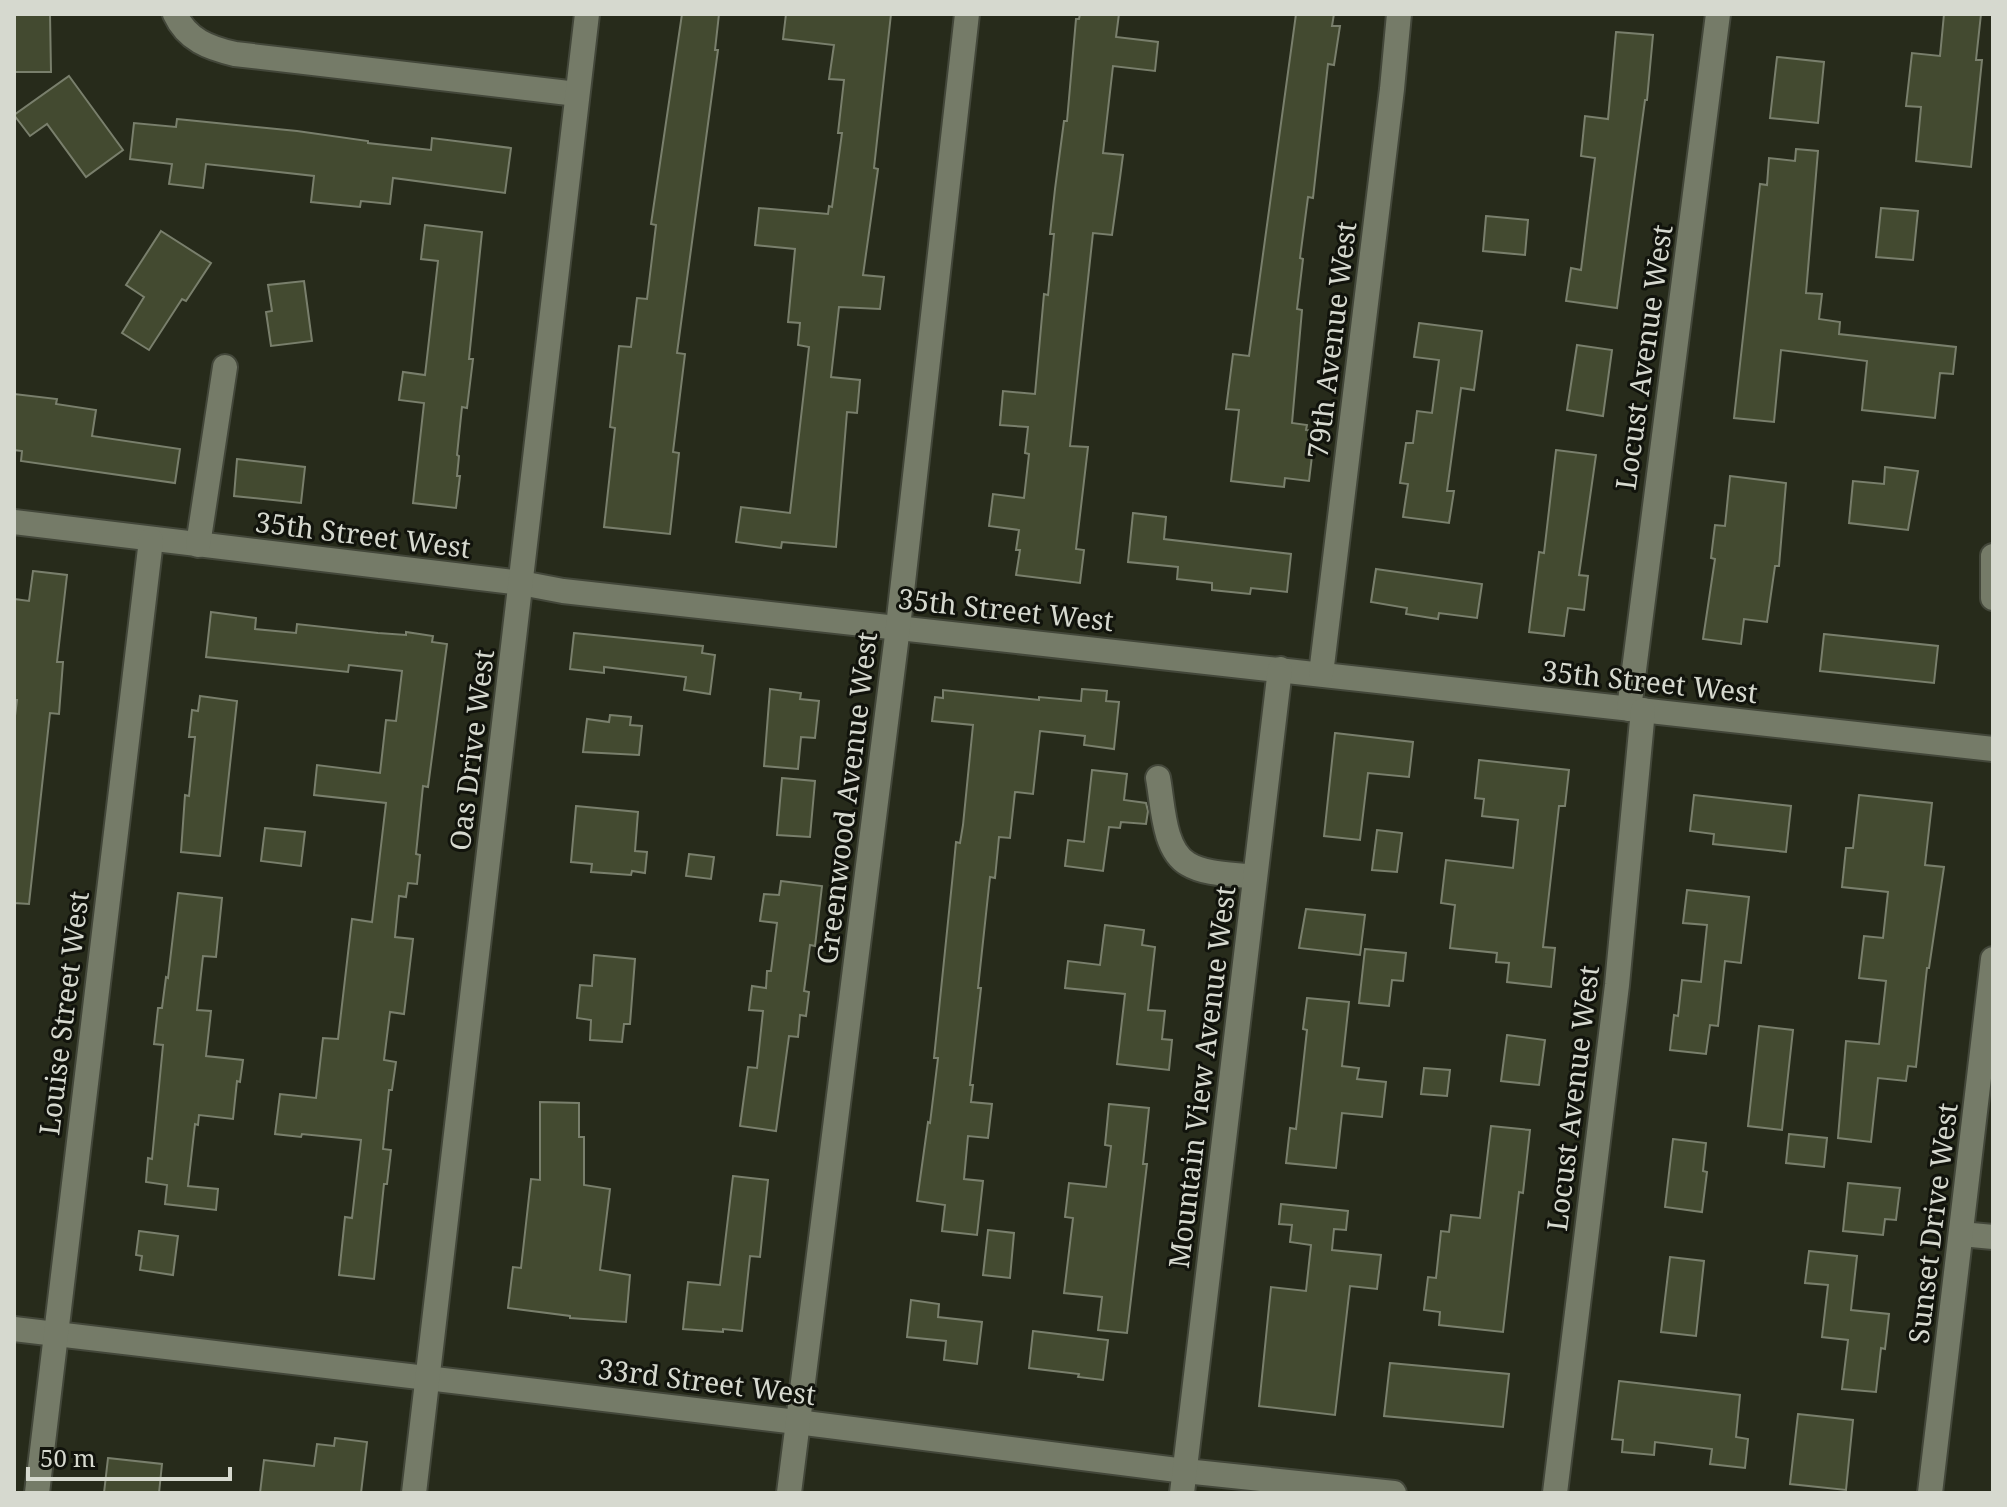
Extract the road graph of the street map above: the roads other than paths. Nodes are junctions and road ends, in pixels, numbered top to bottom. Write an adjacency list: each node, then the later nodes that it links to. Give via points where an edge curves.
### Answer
1 (175, 14): 6 (street, via 198,41 235,54)
2 (587, 14): 6 (street, Oas Drive West)
3 (967, 14): 14 (street, Greenwood Avenue West)
4 (1399, 14): 16 (street, 79th Avenue West)
5 (1718, 14): 17 (street, Locust Avenue West)
6 (577, 94): 12 (street, Oas Drive West)
7 (225, 367): 10 (street)
8 (14, 522): 9 (street, 35th Street West)
9 (151, 540): 10 (street, 35th Street West); 25 (street, Louise Street West)
10 (198, 545): 12 (street, 35th Street West)
11 (1993, 556): 13 (street)
12 (521, 583): 14 (street, 35th Street West); 26 (street, Oas Drive West)
13 (1993, 598)
14 (898, 627): 15 (street, 35th Street West); 27 (street, Greenwood Avenue West)
15 (1280, 669): 16 (street, 35th Street West); 20 (street, Mountain View Avenue West)
16 (1321, 674): 17 (street, 35th Street West)
17 (1636, 710): 18 (street, 35th Street West); 33 (street, Locust Avenue West, via 1617,985)
18 (1993, 749)
19 (1158, 778): 20 (street, via 1176,854 1204,870)
20 (1255, 877): 28 (street, Mountain View Avenue West)
21 (1993, 959): 22 (street, Sunset Drive West)
22 (1961, 1234): 23 (street); 34 (street, Sunset Drive West)
23 (1993, 1237)
24 (14, 1329): 25 (street, 33rd Street West)
25 (55, 1334): 26 (street, 33rd Street West); 29 (street, Louise Street West)
26 (427, 1379): 27 (street, 33rd Street West); 30 (street, Oas Drive West)
27 (797, 1422): 28 (street, 33rd Street West); 31 (street, Greenwood Avenue West)
28 (1183, 1482): 32 (street, 33rd Street West)
29 (37, 1493)
30 (414, 1493)
31 (789, 1493)
32 (1394, 1493)
33 (1555, 1493)
34 (1930, 1493)

